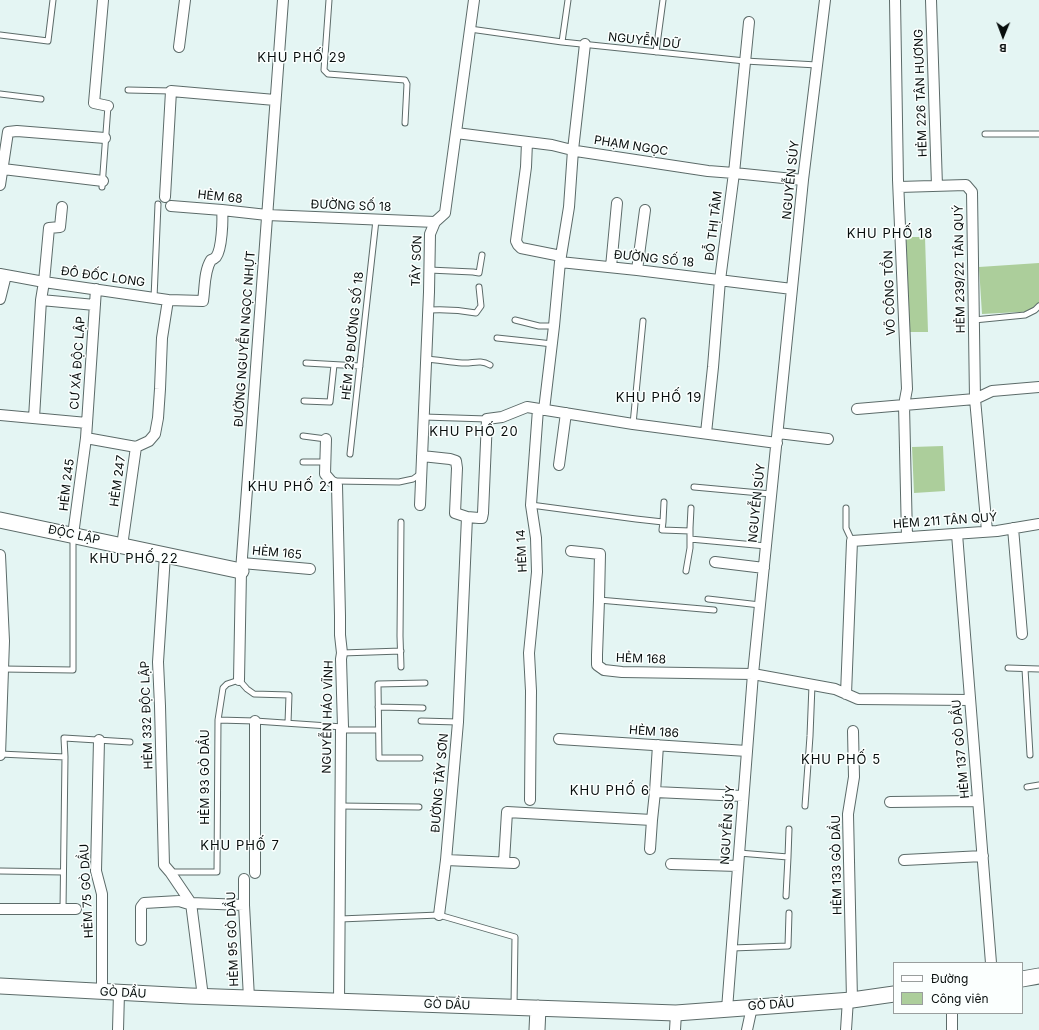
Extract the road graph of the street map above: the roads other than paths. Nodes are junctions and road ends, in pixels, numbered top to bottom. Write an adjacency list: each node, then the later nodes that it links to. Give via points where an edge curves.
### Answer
1 (53, 0): 14 (lane, via 48,41)
2 (103, 0): 26 (street, via 94,103)
3 (185, 0): 17 (street)
4 (283, 0): 25 (street, ĐƯỜNG NGUYỄN NGỌC NHỰT)
5 (329, 0): 27 (lane, via 324,70 328,74 405,80)
6 (474, 0): 13 (street, TÂY SƠN)
7 (568, 0): 15 (lane)
8 (663, 0): 18 (lane)
9 (825, 0): 20 (street, NGUYỄN SÚY)
10 (895, 0): 41 (street, VÕ CÔNG TỒN)
11 (931, 0): 40 (street, HẺM 226 TÂN HƯƠNG)
12 (749, 22): 19 (street, ĐỖ THỊ TÂM)
13 (470, 29): 15 (lane, NGUYỄN DỮ); 28 (street, TÂY SƠN)
14 (0, 35)
15 (562, 42): 16 (lane, NGUYỄN DỮ)
16 (585, 44): 18 (lane, NGUYỄN DỮ); 34 (street, HẺM 14)
17 (179, 46)
18 (656, 52): 19 (lane, NGUYỄN DỮ)
19 (746, 61): 20 (lane, NGUYỄN DỮ); 36 (street, ĐỖ THỊ TÂM)
20 (818, 65): 37 (street, NGUYỄN SÚY)
21 (128, 90): 22 (lane)
22 (171, 91): 25 (street); 42 (street)
23 (0, 94): 24 (lane)
24 (41, 99)
25 (275, 100): 47 (street, ĐƯỜNG NGUYỄN NGỌC NHỰT)
26 (108, 106): 32 (lane)
27 (406, 123)
28 (456, 133): 33 (street, PHẠM NGỌC); 49 (street, TÂY SƠN, via 445,213)
29 (986, 134): 30 (lane)
30 (1039, 134)
31 (3, 138): 32 (street, via 8,132 17,131); 35 (street)
32 (105, 138): 38 (lane)
33 (527, 142): 34 (street, PHẠM NGỌC); 51 (street, ĐƯỜNG SỐ 18, via 516,241 521,248)
34 (573, 150): 36 (street, PHẠM NGỌC); 51 (street, HẺM 14, via 569,207)
35 (3, 169): 38 (street); 39 (street)
36 (734, 173): 37 (street, PHẠM NGỌC); 56 (street, ĐỖ THỊ TÂM)
37 (804, 180): 60 (street, NGUYỄN SÚY)
38 (102, 184)
39 (0, 185)
40 (937, 186): 41 (street, HẺM 239/22 TÂN QUÝ); 69 (street, HẺM 239/22 TÂN QUÝ, via 966,185 972,192)
41 (899, 187): 82 (street, VÕ CÔNG TỒN, via 907,389)
42 (165, 202): 45 (street, HẺM 68); 61 (lane)
43 (617, 203): 52 (street)
44 (62, 207): 57 (street, via 60,227 49,228)
45 (222, 210): 47 (street, HẺM 68); 64 (street, ĐÔ ĐỐC LONG, via 221,238 217,255 209,263 203,301)
46 (645, 210): 54 (street)
47 (267, 215): 48 (street, ĐƯỜNG SỐ 18); 132 (street, ĐƯỜNG NGUYỄN NGỌC NHỰT)
48 (376, 220): 49 (street, ĐƯỜNG SỐ 18); 78 (lane, HẺM 29 ĐƯỜNG SỐ 18)
49 (435, 222): 53 (street, TÂY SƠN, via 430,234)
50 (482, 255): 53 (lane, via 479,273)
51 (561, 259): 52 (street, ĐƯỜNG SỐ 18); 71 (street, HẺM 14)
52 (611, 267): 54 (street, ĐƯỜNG SỐ 18)
53 (429, 270): 67 (street, TÂY SƠN)
54 (637, 270): 56 (street, ĐƯỜNG SỐ 18)
55 (3, 275): 57 (street, ĐÔ ĐỐC LONG); 62 (street)
56 (720, 280): 60 (street, ĐƯỜNG SỐ 18); 92 (street, ĐỖ THỊ TÂM)
57 (44, 282): 59 (street, ĐÔ ĐỐC LONG); 63 (street)
58 (479, 287): 67 (lane, via 481,306 476,313)
59 (96, 289): 61 (street, ĐÔ ĐỐC LONG); 65 (street, CƯ XÁ ĐỘC LẬP)
60 (792, 289): 95 (street, NGUYỄN SÚY)
61 (154, 298): 64 (street, ĐÔ ĐỐC LONG)
62 (0, 299)
63 (41, 300): 65 (street); 88 (street)
64 (168, 300): 98 (street, via 162,338 155,434 149,441)
65 (95, 306): 90 (street, CƯ XÁ ĐỘC LẬP)
66 (1039, 306): 69 (lane, via 1025,315)
67 (428, 310): 74 (street, TÂY SƠN)
68 (515, 320): 71 (lane, via 538,326)
69 (974, 320): 80 (street, HẺM 239/22 TÂN QUÝ)
70 (643, 321): 91 (lane)
71 (554, 326): 73 (street, HẺM 14)
72 (497, 338): 73 (lane)
73 (552, 344): 83 (street, HẺM 14)
74 (426, 359): 77 (lane, via 463,363 484,362); 87 (street, TÂY SƠN)
75 (306, 363): 76 (lane)
76 (334, 364): 78 (lane); 81 (lane, via 330,402)
77 (490, 365)
78 (360, 366): 99 (lane, HẺM 29 ĐƯỜNG SỐ 18)
79 (1039, 387): 80 (street, via 992,391)
80 (975, 399): 82 (street); 120 (street, HẺM 239/22 TÂN QUÝ)
81 (304, 401)
82 (904, 405): 84 (street); 123 (street, VÕ CÔNG TỒN)
83 (541, 409): 85 (street); 89 (street, via 527,407 502,417); 110 (street, HẺM 14)
84 (857, 409)
85 (566, 413): 91 (street); 103 (street)
86 (0, 415): 88 (street)
87 (424, 417): 89 (lane); 100 (street, TÂY SƠN)
88 (34, 418): 90 (street)
89 (487, 419): 113 (street, via 483,514 482,518)
90 (86, 423): 94 (street, CƯ XÁ ĐỘC LẬP)
91 (632, 424): 92 (street)
92 (706, 433): 95 (street)
93 (303, 436): 96 (lane)
94 (86, 438): 98 (street, HẺM 247); 122 (street, HẺM 245)
95 (777, 438): 97 (street); 107 (street, NGUYỄN SÚY)
96 (326, 439): 102 (street, NGUYỄN HÁO VĨNH)
97 (828, 439)
98 (136, 447): 126 (street, HẺM 247)
99 (350, 454)
100 (422, 456): 104 (street, TÂY SƠN); 113 (street, via 456,461 455,513)
101 (303, 462): 102 (lane)
102 (325, 462): 105 (street, NGUYỄN HÁO VĨNH, via 325,474)
103 (559, 465)
104 (421, 473): 105 (lane, via 413,480 399,482); 109 (street, TÂY SƠN)
105 (331, 481): 143 (street, NGUYỄN HÁO VĨNH, via 337,486)
106 (694, 487): 107 (lane)
107 (771, 494): 127 (street, NGUYỄN SÚY)
108 (664, 502): 116 (lane)
109 (420, 505)
110 (531, 505): 116 (lane); 178 (street, HẺM 14, via 536,538 537,572 529,653)
111 (692, 508): 119 (lane)
112 (846, 508): 125 (lane, via 846,528)
113 (468, 517): 160 (street, ĐƯỜNG TÂY SƠN)
114 (0, 520): 122 (street, ĐỘC LẬP)
115 (402, 522): 142 (lane)
116 (663, 522): 119 (lane, via 662,530)
117 (1039, 524): 118 (street, HẺM 211 TÂN QUÝ)
118 (1013, 528): 120 (street, HẺM 211 TÂN QUÝ); 140 (street)
119 (690, 531): 124 (lane)
120 (987, 531): 121 (street, HẺM 211 TÂN QUÝ)
121 (957, 534): 123 (street, HẺM 211 TÂN QUÝ); 154 (street, HẺM 137 GÒ DẦU)
122 (73, 535): 126 (street, ĐỘC LẬP); 146 (lane, via 73,670)
123 (907, 537): 125 (street, HẺM 211 TÂN QUÝ)
124 (690, 539): 127 (lane); 135 (lane)
125 (852, 541): 153 (street)
126 (122, 546): 130 (street, ĐỘC LẬP)
127 (766, 546): 133 (street, NGUYỄN SÚY)
128 (571, 551): 137 (street, HẺM 168, via 600,554)
129 (0, 555): 141 (street)
130 (165, 555): 132 (street, ĐỘC LẬP); 198 (street, HẺM 332 ĐỘC LẬP, via 158,662 164,865)
131 (715, 562): 133 (street)
132 (241, 567): 134 (street, HẺM 165); 150 (street, ĐƯỜNG NGUYỄN NGỌC NHỰT)
133 (764, 568): 138 (street, NGUYỄN SÚY)
134 (310, 569)
135 (686, 571)
136 (708, 598): 138 (lane)
137 (600, 600): 139 (lane); 149 (street, HẺM 168, via 597,665 604,670)
138 (760, 605): 149 (street, NGUYỄN SÚY)
139 (714, 610)
140 (1022, 634)
141 (2, 641): 146 (street)
142 (401, 651): 143 (lane); 144 (lane)
143 (342, 653): 162 (street, NGUYỄN HÁO VĨNH)
144 (401, 667)
145 (1008, 668): 147 (lane)
146 (3, 669): 170 (street)
147 (1025, 669): 148 (lane); 171 (lane)
148 (1039, 669)
149 (753, 674): 152 (street); 169 (street, NGUYỄN SÚY)
150 (238, 680): 157 (lane, via 223,688); 161 (lane, via 254,694 289,695)
151 (425, 683): 155 (lane, via 378,684)
152 (812, 685): 153 (street, via 835,689); 182 (lane)
153 (846, 694): 154 (street, via 858,699)
154 (970, 700): 179 (street, HẺM 137 GÒ DẦU)
155 (378, 707): 156 (lane); 163 (lane)
156 (424, 708)
157 (218, 720): 158 (lane); 198 (lane, HẺM 93 GÒ DẦU, via 217,872)
158 (255, 721): 161 (lane); 199 (street)
159 (422, 721): 160 (lane)
160 (458, 722): 190 (street, ĐƯỜNG TÂY SƠN)
161 (288, 723): 162 (lane)
162 (342, 728): 163 (lane); 181 (street, NGUYỄN HÁO VĨNH)
163 (378, 730): 173 (lane, via 378,758)
164 (853, 731): 221 (street, HẺM 133 GÒ DẦU, via 854,777 848,814)
165 (559, 739): 168 (street, HẺM 186)
166 (99, 740): 167 (lane); 172 (lane, via 64,738); 216 (street, HẺM 75 GÒ DẦU, via 96,871 102,894)
167 (130, 742)
168 (658, 745): 169 (street, HẺM 186); 176 (street)
169 (747, 751): 177 (street, NGUYỄN SÚY)
170 (0, 755): 172 (lane)
171 (1030, 755)
172 (65, 757): 197 (lane)
173 (420, 758)
174 (1039, 785): 175 (lane)
175 (1027, 787)
176 (655, 792): 177 (street); 184 (street)
177 (743, 796): 187 (street, NGUYỄN SÚY)
178 (530, 800)
179 (978, 801): 180 (street); 188 (street, HẺM 137 GÒ DẦU)
180 (890, 802)
181 (340, 806): 183 (lane); 209 (street, NGUYỄN HÁO VĨNH)
182 (805, 806)
183 (419, 807)
184 (652, 820): 186 (street); 192 (street, via 507,812)
185 (789, 829): 189 (lane)
186 (650, 849)
187 (739, 853): 189 (lane); 195 (street, NGUYỄN SÚY)
188 (983, 856): 191 (street); 212 (street, HẺM 137 GÒ DẦU)
189 (788, 857): 201 (lane)
190 (446, 860): 192 (street); 208 (street, ĐƯỜNG TÂY SƠN)
191 (904, 860)
192 (504, 862): 193 (street)
193 (514, 863)
194 (671, 864): 195 (street)
195 (738, 866): 211 (street, NGUYỄN SÚY)
196 (0, 871): 197 (lane)
197 (63, 872): 205 (lane)
198 (170, 872): 202 (street)
199 (255, 873)
200 (244, 879): 203 (street, HẺM 95 GÒ DẦU)
201 (786, 896)
202 (191, 904): 203 (street); 210 (street, via 179,901 144,904 141,907); 219 (street)
203 (244, 905): 220 (street, HẺM 95 GÒ DẦU)
204 (0, 909): 205 (street)
205 (63, 909): 206 (street)
206 (76, 909)
207 (789, 913): 211 (lane, via 788,946)
208 (439, 914): 209 (lane); 224 (lane, via 515,937)
209 (340, 919): 222 (street, NGUYỄN HÁO VĨNH)
210 (142, 940)
211 (732, 948): 226 (street, NGUYỄN SÚY)
212 (991, 962)
213 (1039, 976): 214 (street)
214 (1023, 978)
215 (0, 986): 216 (street, GÒ DẦU)
216 (102, 992): 217 (street, GÒ DẦU)
217 (119, 993): 219 (street, GÒ DẦU); 229 (street)
218 (893, 994): 221 (street, GÒ DẦU)
219 (203, 997): 220 (street, GÒ DẦU)
220 (249, 998): 222 (street, GÒ DẦU)
221 (850, 1000): 223 (street, GÒ DẦU); 233 (street, HẺM 133 GÒ DẦU)
222 (339, 1002): 224 (street, GÒ DẦU)
223 (752, 1007): 226 (street, GÒ DẦU); 232 (street)
224 (514, 1008): 225 (street, GÒ DẦU)
225 (538, 1008): 227 (street, GÒ DẦU); 230 (street)
226 (727, 1009): 227 (street, GÒ DẦU)
227 (676, 1013): 231 (street)
228 (952, 1014): 234 (street)
229 (118, 1030)
230 (537, 1030)
231 (675, 1030)
232 (747, 1030)
233 (846, 1030)
234 (952, 1030)

